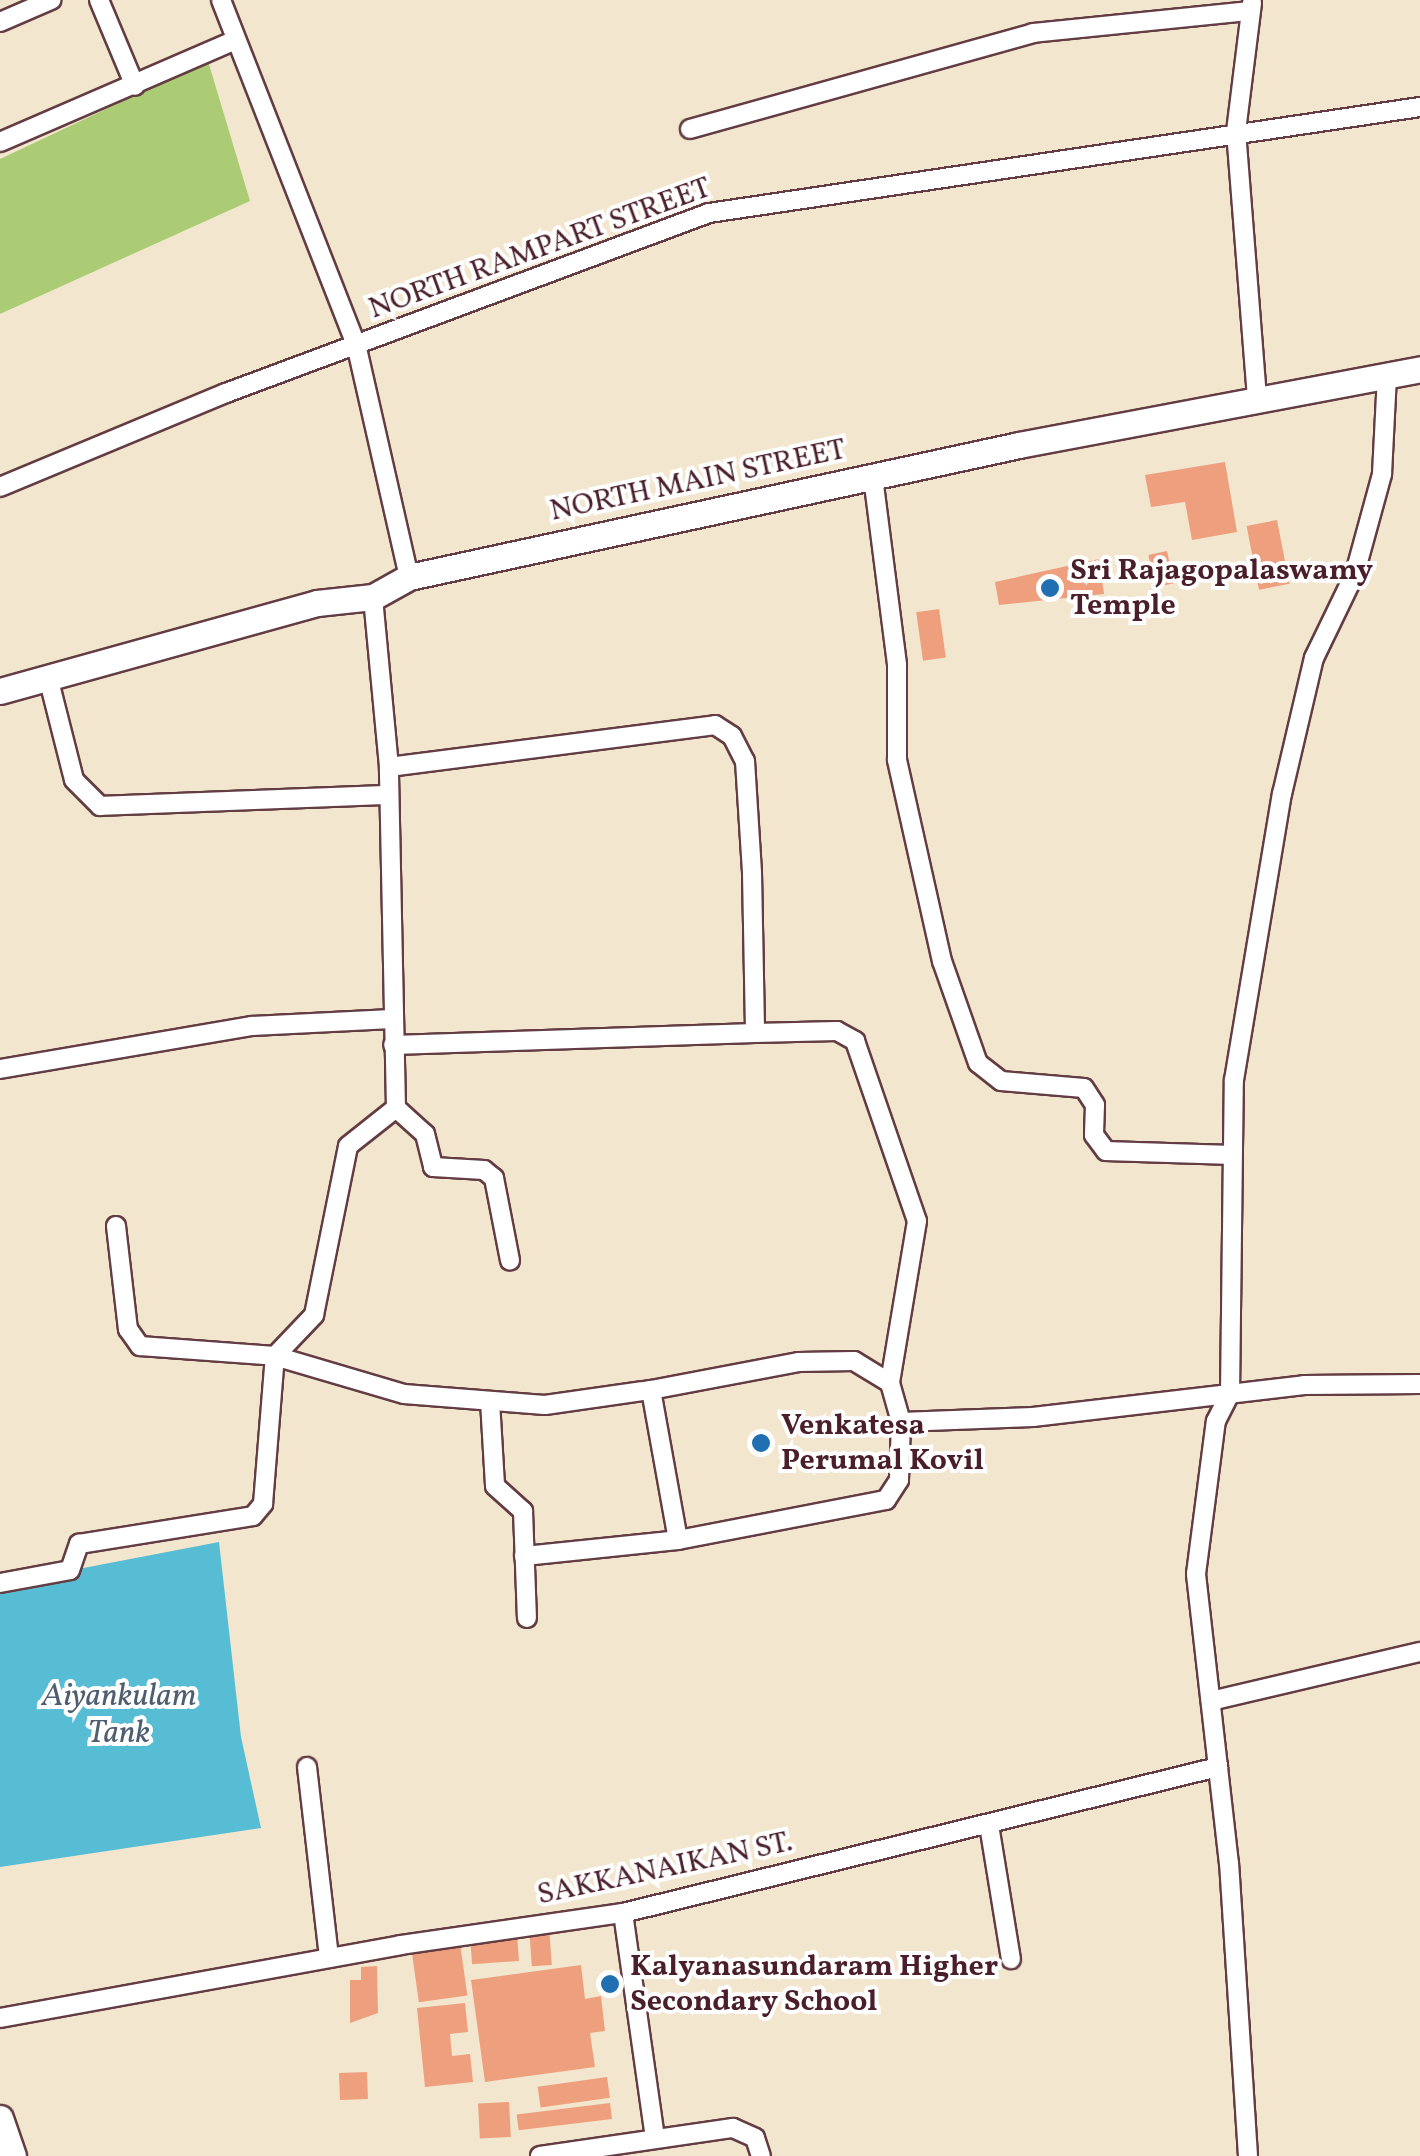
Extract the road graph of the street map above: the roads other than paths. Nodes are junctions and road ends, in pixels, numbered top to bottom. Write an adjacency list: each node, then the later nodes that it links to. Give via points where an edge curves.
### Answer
1 (52, 0): 5 (street)
2 (99, 0): 7 (street)
3 (222, 0): 6 (street)
4 (1250, 5): 9 (street, via 1033,33); 10 (street)
5 (0, 22)
6 (236, 49): 7 (street); 12 (street)
7 (136, 86): 11 (street)
8 (1420, 107): 10 (street, NORTH RAMPART STREET)
9 (690, 129)
10 (1236, 132): 12 (street, NORTH RAMPART STREET, via 709,213); 15 (street)
11 (0, 142)
12 (356, 344): 17 (street, NORTH RAMPART STREET); 18 (street)
13 (1420, 369): 14 (street, NORTH MAIN STREET)
14 (1387, 376): 15 (street, NORTH MAIN STREET); 29 (street, via 1382,474 1355,573 1314,658 1282,794 1234,1080)
15 (1257, 400): 16 (street, NORTH MAIN STREET)
16 (873, 477): 18 (street, NORTH MAIN STREET); 29 (street, via 897,665 897,760 942,961 978,1062 1001,1081 1084,1088 1095,1105 1094,1135 1106,1151)
17 (0, 486)
18 (409, 577): 19 (street, NORTH MAIN STREET)
19 (373, 597): 20 (street, NORTH MAIN STREET, via 317,603); 22 (street)
20 (48, 677): 21 (street, NORTH MAIN STREET); 23 (street, via 74,780 100,806)
21 (0, 691)
22 (389, 767): 23 (street); 25 (street, via 715,725 732,736 745,761)
23 (389, 795): 24 (street)
24 (392, 1019): 26 (street); 27 (street, via 252,1026)
25 (754, 1033): 26 (street); 33 (street, via 836,1031 856,1041 917,1221)
26 (393, 1045): 28 (street)
27 (0, 1069)
28 (396, 1108): 31 (street, via 425,1134 438,1170 477,1169 494,1178); 32 (street, via 348,1146 314,1314)
29 (1232, 1155): 36 (street)
30 (116, 1226): 32 (street, via 132,1339 150,1348)
31 (510, 1260)
32 (275, 1356): 37 (street, via 404,1394); 41 (street, via 263,1504 253,1516 79,1544 70,1570)
33 (890, 1383): 35 (street, via 854,1361 800,1362); 38 (street)
34 (1420, 1384): 36 (street, via 1304,1384)
35 (652, 1390): 37 (street, via 545,1405); 39 (street)
36 (1230, 1394): 38 (street, via 1033,1417); 44 (street, via 1216,1422 1196,1574)
37 (490, 1400): 40 (street, via 495,1486 523,1511)
38 (902, 1422): 39 (street, via 899,1480 886,1500)
39 (678, 1540): 40 (street)
40 (524, 1556): 42 (street)
41 (0, 1584)
42 (527, 1618)
43 (1420, 1652): 44 (street)
44 (1213, 1710): 46 (street)
45 (307, 1767): 49 (street)
46 (1218, 1767): 47 (street, SAKKANAIKAN ST.); 57 (street)
47 (989, 1826): 48 (street, SAKKANAIKAN ST.); 50 (street)
48 (624, 1913): 49 (street, SAKKANAIKAN ST.); 53 (street)
49 (329, 1958): 51 (street, SAKKANAIKAN ST.)
50 (1011, 1960)
51 (0, 2018)
52 (0, 2118): 54 (street)
53 (655, 2138): 55 (street); 56 (street, via 733,2128 755,2138)
54 (13, 2156)
55 (540, 2156)
56 (761, 2156)
57 (1248, 2156)

